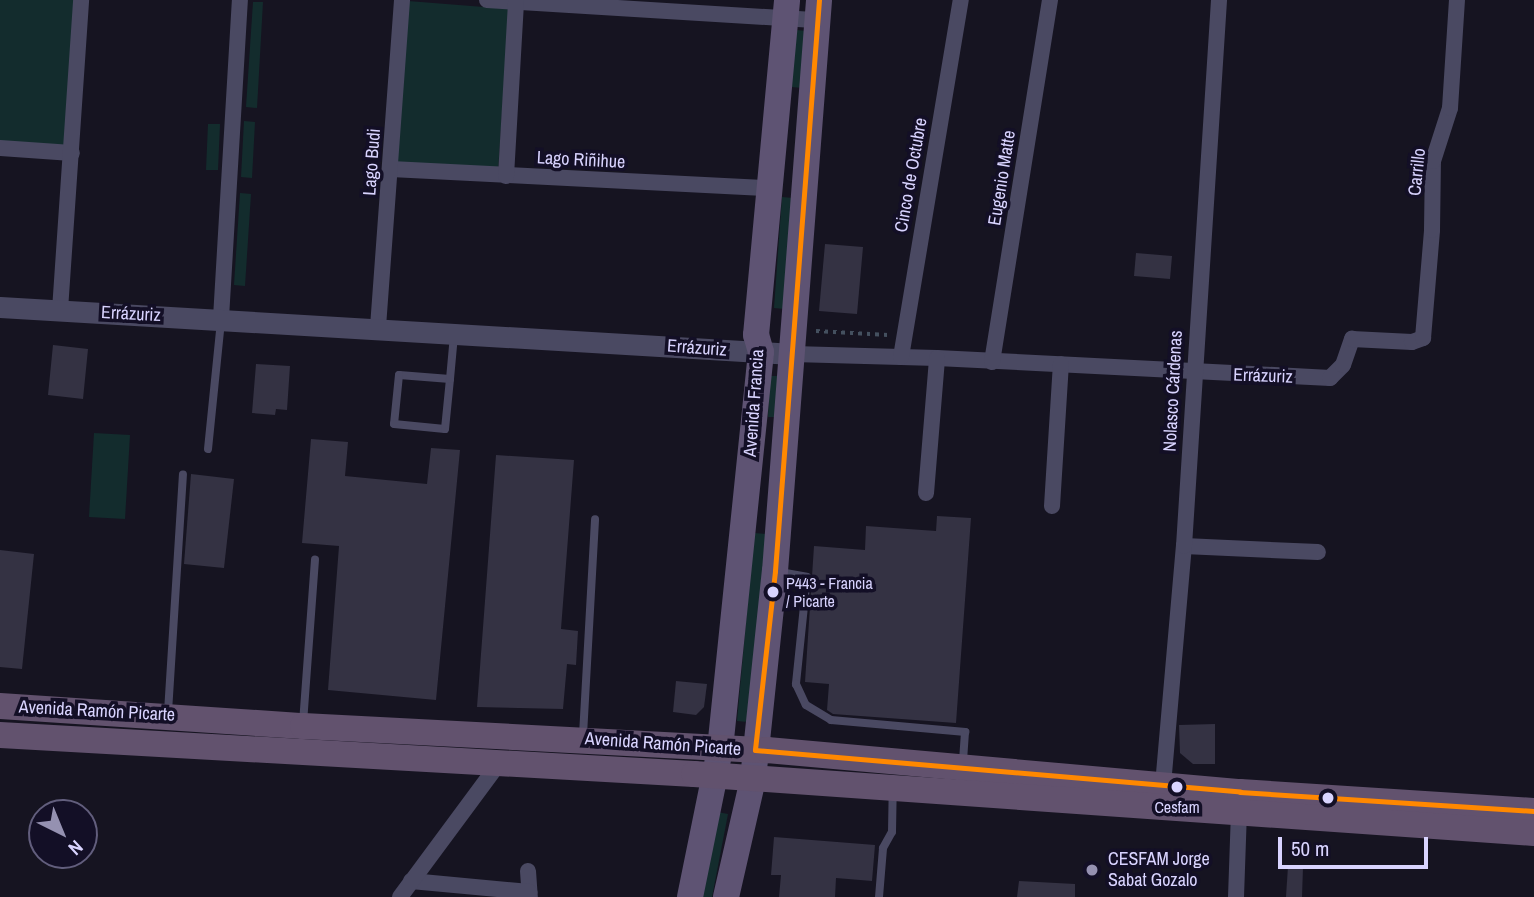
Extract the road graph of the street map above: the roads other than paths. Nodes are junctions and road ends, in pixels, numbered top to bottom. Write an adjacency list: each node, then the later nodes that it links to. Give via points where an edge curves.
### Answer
1 (81, 0): 15 (street)
2 (240, 0): 22 (street)
3 (401, 0): 16 (street, Lago Budi)
4 (487, 0): 9 (street)
5 (961, 0): 28 (street, Cinco de Octubre)
6 (1050, 0): 30 (street, Eugenio Matte)
7 (1219, 0): 32 (street, Nolasco Cárdenas)
8 (1457, 0): 25 (street, Carrillo, via 1450,108 1433,161 1423,338)
9 (516, 3): 10 (street); 17 (street)
10 (642, 6): 11 (street)
11 (787, 9): 12 (street); 13 (main road, Avenida Francia)
12 (818, 10): 19 (main road, Avenida Francia)
13 (779, 115): 18 (main road, Avenida Francia); 19 (main road, via 791,134)
14 (0, 148): 15 (street)
15 (72, 153): 21 (street)
16 (391, 169): 17 (street, Lago Riñihue); 23 (street, Lago Budi)
17 (506, 176): 18 (street, Lago Riñihue)
18 (769, 188): 26 (main road, Avenida Francia, via 756,335)
19 (801, 201): 27 (main road, Avenida Francia)
20 (0, 307): 21 (street, Errázuriz)
21 (60, 310): 22 (street, Errázuriz)
22 (221, 318): 23 (street, Errázuriz); 34 (lane)
23 (378, 327): 24 (street, Errázuriz)
24 (454, 332): 26 (street, Errázuriz); 33 (lane)
25 (1412, 342): 32 (street, Errázuriz, via 1352,338 1343,365 1330,378)
26 (761, 352): 27 (street, Errázuriz); 38 (main road, Avenida Francia)
27 (793, 354): 28 (street, Errázuriz); 40 (main road, Avenida Francia)
28 (901, 357): 29 (street, Errázuriz)
29 (937, 358): 30 (street, Errázuriz); 36 (street)
30 (992, 362): 31 (street, Errázuriz)
31 (1061, 364): 32 (street, Errázuriz); 37 (street)
32 (1193, 373): 41 (street, Nolasco Cárdenas)
33 (450, 379): 33 (lane, via 445,429 394,424 399,375)
34 (208, 449)
35 (183, 474): 46 (lane)
36 (926, 493)
37 (1052, 506)
38 (745, 509): 40 (main road, via 754,523); 52 (main road, Avenida Francia)
39 (596, 519): 49 (lane)
40 (777, 531): 44 (main road, Avenida Francia)
41 (1184, 546): 42 (street); 55 (street, Nolasco Cárdenas)
42 (1318, 552)
43 (316, 559): 47 (lane)
44 (775, 571): 50 (main road, Avenida Francia); 53 (lane, via 807,577 796,684 806,705 831,720 965,732)
45 (0, 706): 46 (highway, Avenida Ramón Picarte)
46 (168, 715): 47 (highway, Avenida Ramón Picarte)
47 (303, 726): 49 (highway, Avenida Ramón Picarte)
48 (0, 735): 51 (highway, Avenida Ramón Picarte)
49 (583, 738): 52 (highway, Avenida Ramón Picarte)
50 (755, 750): 52 (highway, Avenida Ramón Picarte); 53 (highway, Avenida Ramón Picarte); 54 (main road, Avenida Francia)
51 (499, 763): 52 (highway, Avenida Ramón Picarte); 62 (street)
52 (717, 763): 54 (highway, Avenida Ramón Picarte); 65 (main road, Avenida Francia)
53 (963, 767): 55 (highway, Avenida Ramón Picarte)
54 (753, 779): 56 (highway, Avenida Ramón Picarte); 66 (main road, Avenida Francia)
55 (1163, 785): 57 (highway, Avenida Ramón Picarte)
56 (893, 790): 59 (highway, Avenida Ramón Picarte); 67 (lane, via 892,832 883,848)
57 (1322, 808): 58 (highway, Avenida Ramón Picarte); 59 (highway, Avenida Ramón Picarte); 60 (highway, Avenida Ramón Picarte)
58 (1534, 811)
59 (1239, 812): 68 (street)
60 (1534, 832)
61 (528, 871): 63 (street)
62 (411, 881): 63 (street); 64 (street)
63 (529, 894)
64 (400, 897)
65 (690, 897)
66 (726, 897)
67 (879, 897)
68 (1236, 897)

